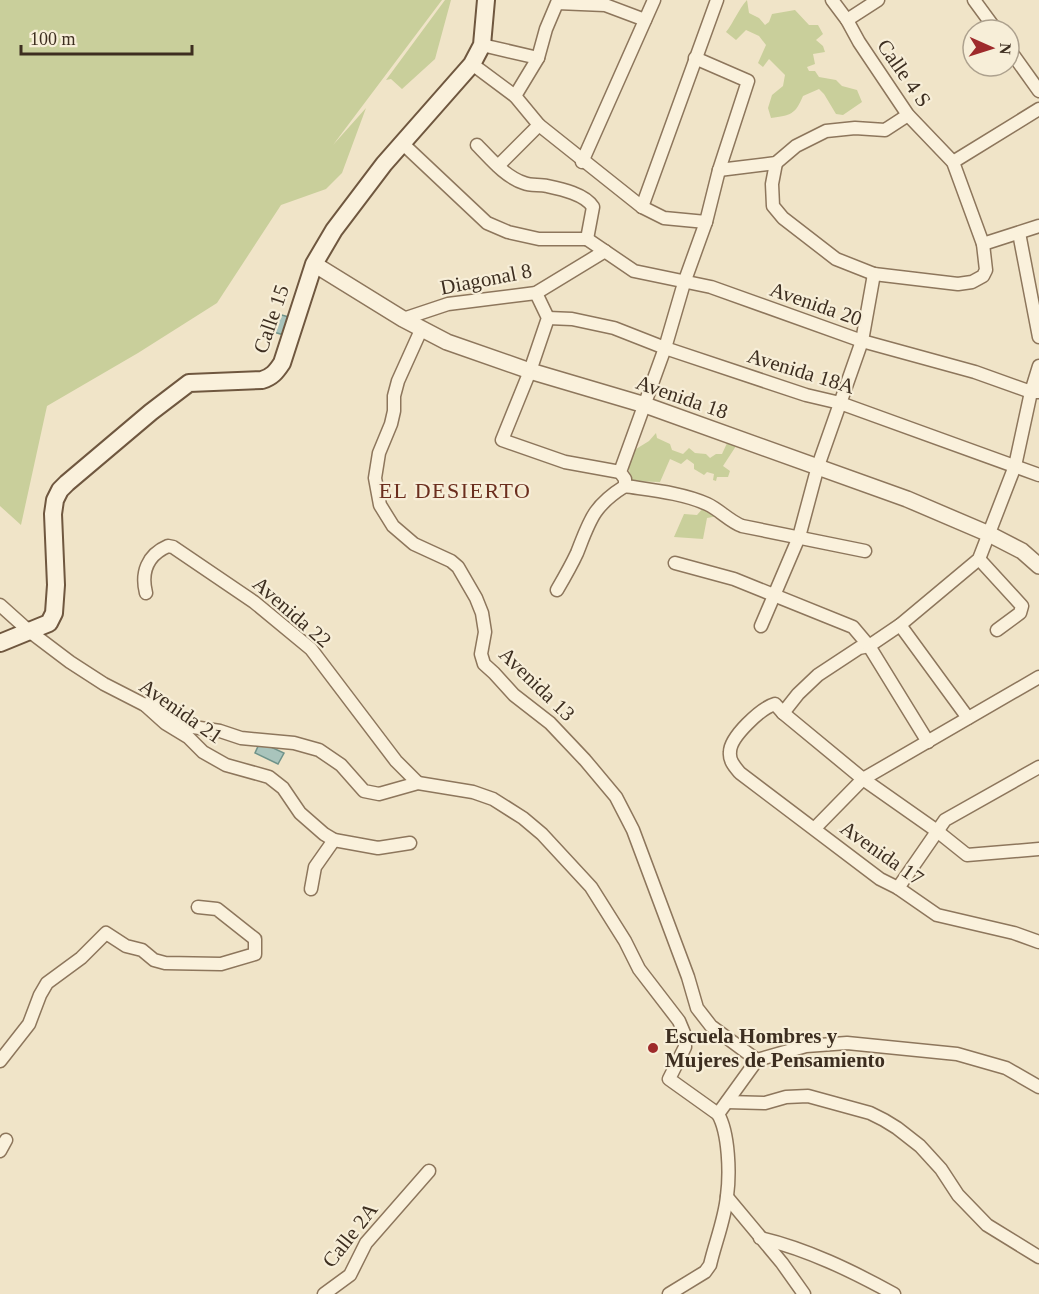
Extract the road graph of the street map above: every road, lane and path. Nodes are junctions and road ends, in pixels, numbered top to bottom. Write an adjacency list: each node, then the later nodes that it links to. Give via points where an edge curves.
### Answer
1 (486, 0): 10 (main road, Calle 15)
2 (654, 0): 8 (street)
3 (717, 0): 12 (street)
4 (832, 0): 9 (street, Calle 4 S)
5 (878, 0): 9 (street)
6 (975, 0): 7 (street)
7 (988, 18)
8 (645, 20): 11 (street, via 605,5 557,3); 22 (street)
9 (846, 20): 18 (street, Calle 4 S)
10 (482, 45): 11 (street); 13 (main road, Calle 15)
11 (538, 58): 16 (street)
12 (695, 58): 26 (street, via 748,81); 27 (street)
13 (472, 64): 16 (street); 20 (main road, Calle 15)
14 (1021, 66): 15 (street)
15 (1039, 91)
16 (514, 96): 19 (street)
17 (1039, 109): 23 (street)
18 (908, 115): 23 (street, Calle 4 S); 24 (street, via 885,130 826,131 796,146)
19 (539, 125): 22 (street); 25 (street)
20 (402, 143): 31 (street, via 487,223 539,239); 34 (main road, Calle 15, via 350,208)
21 (477, 145): 25 (street)
22 (582, 162): 27 (street)
23 (953, 162): 32 (street)
24 (776, 163): 26 (street); 35 (street, via 773,206 783,218 836,259)
25 (498, 166): 31 (street, via 524,183 574,193 591,204)
26 (719, 170): 28 (street)
27 (642, 207): 28 (street, via 664,218)
28 (706, 222): 36 (street)
29 (1039, 226): 30 (street)
30 (1018, 233): 32 (street); 41 (street)
31 (587, 239): 33 (street, Avenida 20)
32 (983, 244): 35 (street, via 986,270 972,282 957,284)
33 (605, 251): 36 (street, Avenida 20, via 634,271); 37 (street, Diagonal 8)
34 (314, 264): 39 (street, Avenida 18); 67 (main road, Calle 15, via 276,372 262,380 189,383 60,490 52,513 56,585 53,617 49,623)
35 (874, 273): 42 (street)
36 (684, 283): 42 (street, Avenida 20, via 711,286); 43 (street)
37 (536, 293): 38 (street); 39 (street, Diagonal 8, via 448,304)
38 (548, 318): 43 (street, Avenida 18A, via 614,328); 45 (street)
39 (403, 320): 40 (street, Avenida 18)
40 (421, 330): 45 (street, Avenida 18); 87 (street, Avenida 13, via 398,381 391,424 379,453 375,478 380,506 393,526 414,544 458,567 482,613 484,664 514,695 550,723 616,797 633,830 697,1008 711,1026)
41 (1039, 337)
42 (862, 341): 46 (street, Avenida 20); 47 (street)
43 (665, 348): 47 (street, Avenida 18A); 48 (street)
44 (1039, 366): 46 (street)
45 (530, 371): 48 (street, Avenida 18); 51 (street, via 502,440 564,462)
46 (1035, 392): 50 (street)
47 (840, 403): 49 (street); 50 (street, Avenida 18A)
48 (645, 405): 49 (street, Avenida 18); 51 (street)
49 (818, 466): 54 (street, Avenida 18); 55 (street)
50 (1015, 466): 52 (street, Avenida 18A); 54 (street)
51 (620, 472): 53 (street)
52 (1039, 475)
53 (625, 486): 55 (street, via 687,496 718,509 734,523); 60 (street, via 602,503 590,519)
54 (989, 534): 57 (street); 59 (street, Avenida 18, via 1022,551)
55 (799, 537): 56 (street); 62 (street)
56 (865, 551)
57 (979, 559): 64 (street); 66 (street, via 1022,606 1020,613)
58 (675, 563): 62 (street)
59 (1039, 566)
60 (557, 590)
61 (146, 593): 77 (street, Avenida 22, via 146,565 168,546 255,602 311,648 396,761)
62 (776, 595): 65 (street); 69 (street, via 854,627)
63 (0, 605): 67 (street, Avenida 21)
64 (900, 625): 69 (street); 73 (street)
65 (761, 626)
66 (997, 630)
67 (29, 631): 68 (main road, Calle 15); 71 (street, Avenida 21, via 104,684)
68 (0, 643)
69 (869, 646): 72 (street, via 859,648 818,675); 74 (street)
70 (1039, 677): 73 (street)
71 (145, 705): 77 (street, via 155,704 193,727 241,738 294,742 319,750 341,765 364,791 379,794); 80 (street, Avenida 21, via 203,752 226,765 269,777 283,788 300,813)
72 (783, 713): 76 (street); 78 (street, Avenida 17, via 775,704 743,728 731,746 734,767)
73 (968, 718): 74 (street)
74 (928, 742): 76 (street)
75 (1039, 767): 79 (street, via 945,820)
76 (863, 779): 78 (street); 79 (street)
77 (418, 783): 91 (street, via 493,799 523,818 571,863 591,886 639,969 679,1021 685,1047 669,1079)
78 (815, 828): 83 (street, Avenida 17, via 880,879)
79 (937, 831): 82 (street, via 968,855); 83 (street)
80 (334, 840): 81 (street, Avenida 21, via 378,848); 84 (street, via 315,867)
81 (410, 843)
82 (1039, 849)
83 (898, 888): 86 (street, Avenida 17, via 937,915)
84 (311, 889)
85 (198, 907): 88 (street, via 218,909 255,939 255,954 221,964 165,963 106,933 47,983 29,1024)
86 (1039, 942)
87 (757, 1060): 89 (street, via 806,1046 847,1043 902,1047 967,1057 1006,1068); 90 (street)
88 (0, 1061)
89 (1039, 1087)
90 (727, 1102): 91 (street); 95 (street, via 765,1103 808,1096 877,1116 920,1146 987,1225)
91 (718, 1114): 93 (street, via 726,1136)
92 (429, 1171): 96 (street, Calle 2A, via 366,1243 350,1275)
93 (728, 1197): 94 (street); 97 (street, via 710,1264 705,1272)
94 (760, 1238): 98 (street); 99 (street, via 825,1260)
95 (1039, 1257)
96 (324, 1294)
97 (669, 1294)
98 (804, 1294)
99 (894, 1294)

